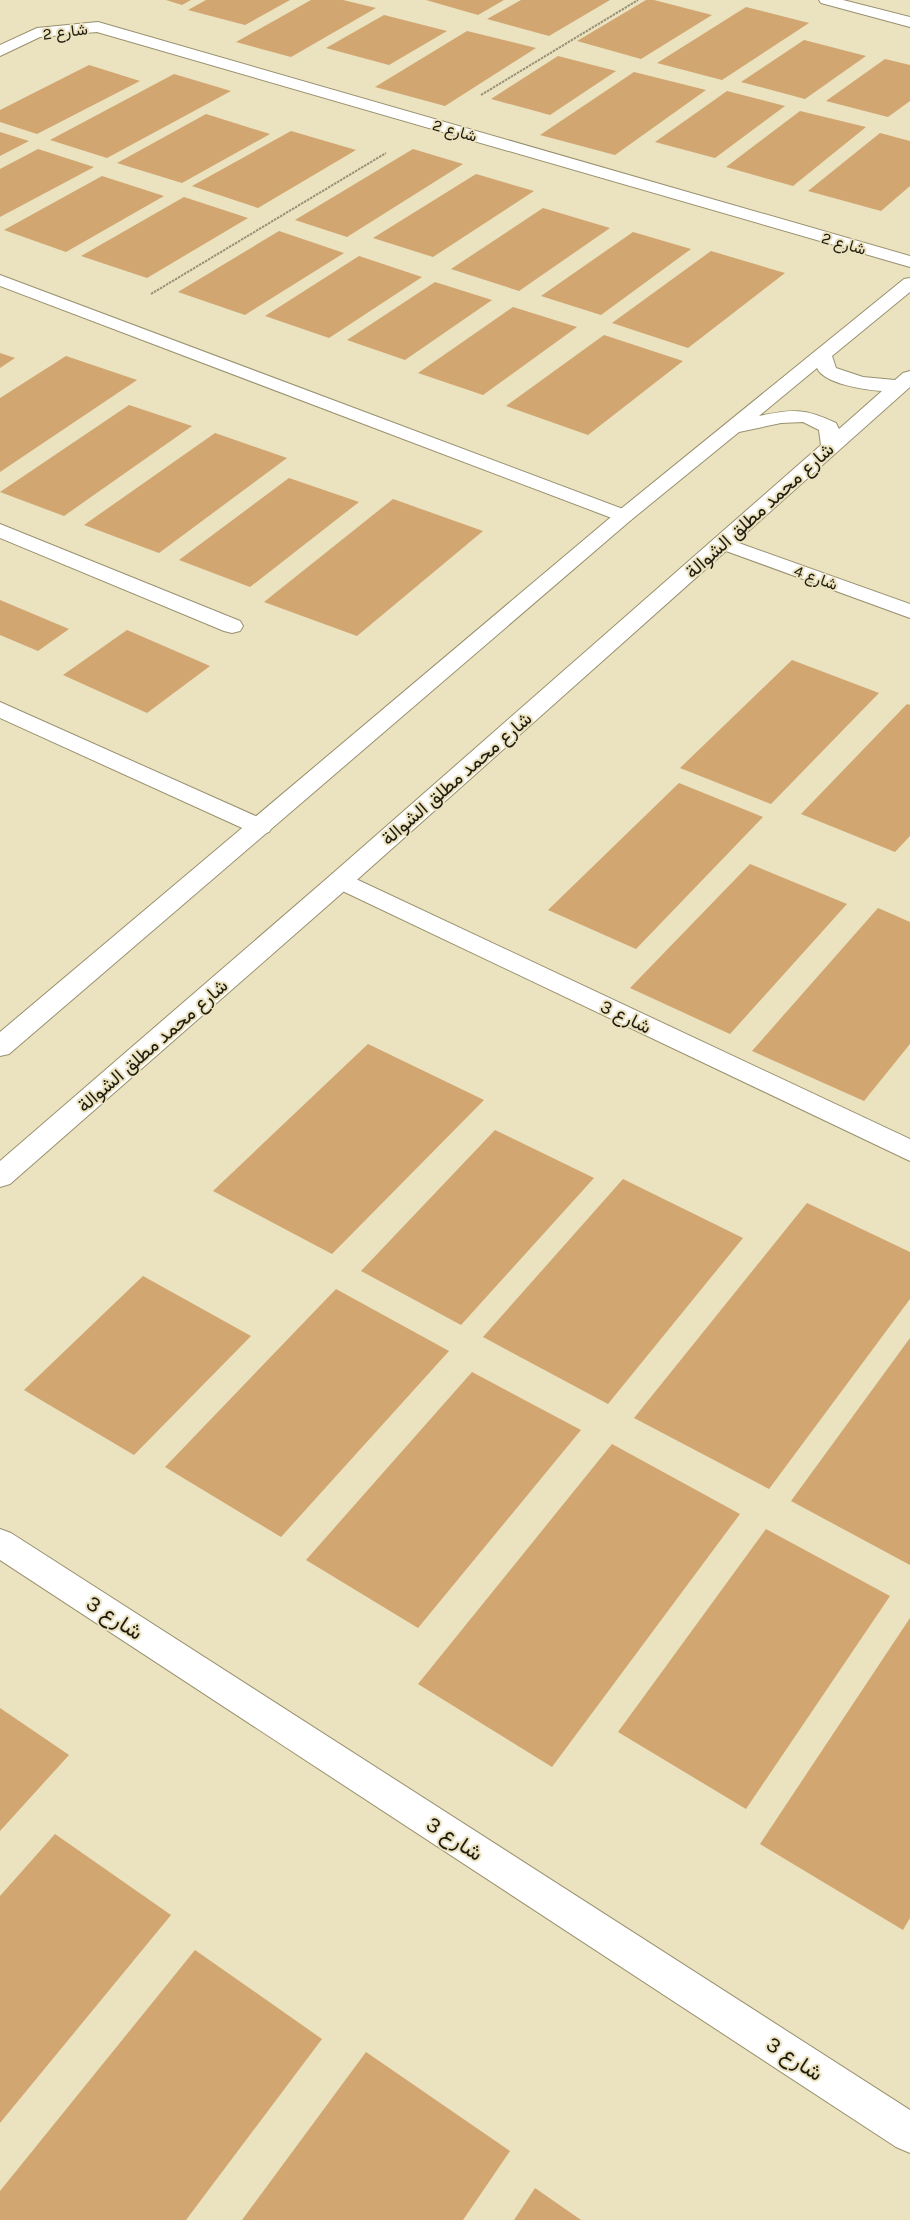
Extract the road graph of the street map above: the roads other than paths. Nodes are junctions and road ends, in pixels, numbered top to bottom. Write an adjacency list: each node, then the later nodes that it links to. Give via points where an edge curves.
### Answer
1 (826, 0): 2 (street)
2 (910, 22)
3 (0, 51): 4 (street, شارع 2, via 37,33 98,27)
4 (910, 262)
5 (0, 280): 11 (street)
6 (910, 283): 7 (street)
7 (822, 355): 8 (street, via 828,371 847,380 872,386); 9 (street)
8 (905, 381): 10 (street, شارع محمد مطلق الشوالة)
9 (734, 427): 10 (street, via 781,416 806,416 829,427); 11 (street)
10 (831, 446): 14 (street, شارع محمد مطلق الشوالة)
11 (624, 516): 19 (street)
12 (0, 530): 13 (street)
13 (22, 539): 15 (street); 17 (street)
14 (722, 543): 16 (street, شارع 4); 20 (street, شارع محمد مطلق الشوالة)
15 (0, 554)
16 (910, 611)
17 (232, 626)
18 (0, 709): 19 (street)
19 (260, 827): 21 (street)
20 (341, 880): 22 (street, شارع 3); 23 (street, شارع محمد مطلق الشوالة)
21 (0, 1047)
22 (910, 1152)
23 (0, 1177)
24 (0, 1543): 25 (street, شارع 3)
25 (910, 2133)

